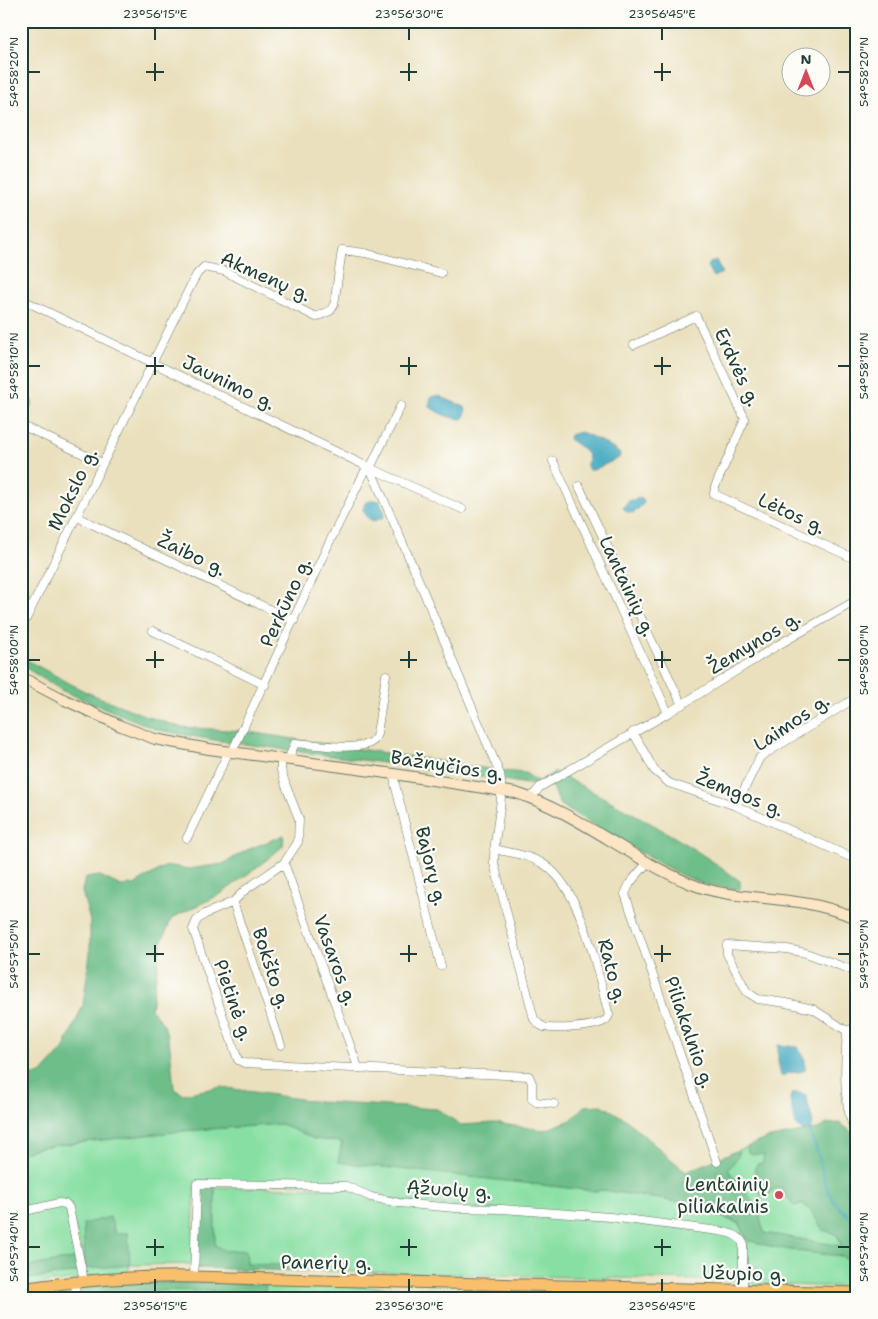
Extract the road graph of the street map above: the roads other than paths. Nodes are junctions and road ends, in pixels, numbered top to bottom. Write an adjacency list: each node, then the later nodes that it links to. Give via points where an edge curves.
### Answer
1 (441, 273): 4 (street, Akmenų g., via 342,250 336,300 330,311 316,316 224,270 204,267 192,283)
2 (21, 299): 4 (street, Jaunimo g.)
3 (634, 345): 11 (street, Erdvės g., via 696,316 745,419)
4 (152, 364): 8 (street, Mokslo g.); 9 (street, Jaunimo g.)
5 (400, 405): 9 (street, Perkūno g.)
6 (21, 425): 8 (street)
7 (553, 461): 26 (street, Lantainių g.)
8 (102, 463): 13 (street, Mokslo g.)
9 (369, 467): 12 (street, Jaunimo g.); 18 (street, Perkūno g., via 329,543); 31 (street, via 497,766)
10 (579, 486): 25 (street)
11 (714, 494): 14 (street, Lėtos g.)
12 (462, 509)
13 (77, 517): 17 (street, Mokslo g.); 18 (street, Žaibo g.)
14 (857, 560)
15 (856, 601): 25 (street, Žemynos g.)
16 (21, 603): 17 (street)
17 (32, 608): 19 (street, Mokslo g.)
18 (294, 621): 23 (street, Perkūno g.)
19 (21, 629)
20 (153, 631): 23 (street)
21 (386, 675): 29 (street, via 377,734 373,740 354,746 295,743)
22 (21, 677): 28 (main road, Bažnyčios g., via 139,734)
23 (265, 685): 28 (street, Perkūno g.)
24 (857, 697): 33 (street, Laimos g., via 760,757)
25 (682, 705): 26 (street, Žemynos g.)
26 (668, 713): 27 (street)
27 (633, 732): 32 (street, via 540,787); 33 (street, Žemgos g., via 654,770 669,783)
28 (230, 751): 29 (main road, Bažnyčios g.); 34 (street, Perkūno g.)
29 (285, 759): 30 (main road, Bažnyčios g.); 38 (street, Pietinė g., via 281,770 299,819 298,842)
30 (394, 774): 31 (main road, Bažnyčios g.); 41 (street, Bajorų g.)
31 (501, 790): 32 (main road, Bažnyčios g.); 35 (street, Rato g.)
32 (531, 798): 37 (main road, Bažnyčios g.)
33 (736, 806): 36 (street, Žemgos g.)
34 (187, 838)
35 (494, 849): 35 (street, Rato g., via 544,864 569,894 581,917 609,1015 603,1022 577,1028 548,1028 534,1020 496,876)
36 (857, 860)
37 (648, 862): 40 (main road, Bažnyčios g., via 702,888 808,904); 49 (street, Piliakalnio g., via 625,894)
38 (284, 863): 39 (street, Pietinė g.); 46 (street, Vasaros g.)
39 (233, 902): 45 (street, Bokšto g.); 46 (street, Pietinė g., via 205,914 193,929 238,1060 244,1063)
40 (857, 918)
41 (441, 966)
42 (857, 972): 44 (street, via 787,949 727,945 727,954 747,992 758,999 813,1009)
43 (857, 1027): 44 (street)
44 (847, 1031): 48 (street, via 845,1077 849,1116)
45 (281, 1045)
46 (358, 1067): 47 (street, Pietinė g., via 529,1076 532,1099)
47 (554, 1104)
48 (854, 1129)
49 (717, 1162)
50 (21, 1212): 52 (street, via 66,1204)
51 (194, 1277): 52 (main road, Panerių g., via 132,1277); 54 (street, Ąžuolų g., via 197,1184 346,1186 371,1197 400,1203 610,1217 726,1233 743,1243); 55 (main road, Panerių g.)
52 (80, 1282): 53 (main road, Panerių g.); 57 (street)
53 (21, 1290)
54 (743, 1290): 55 (main road, Užupio g.); 56 (main road, Užupio g.)
55 (630, 1291)
56 (857, 1294)
57 (76, 1298)

